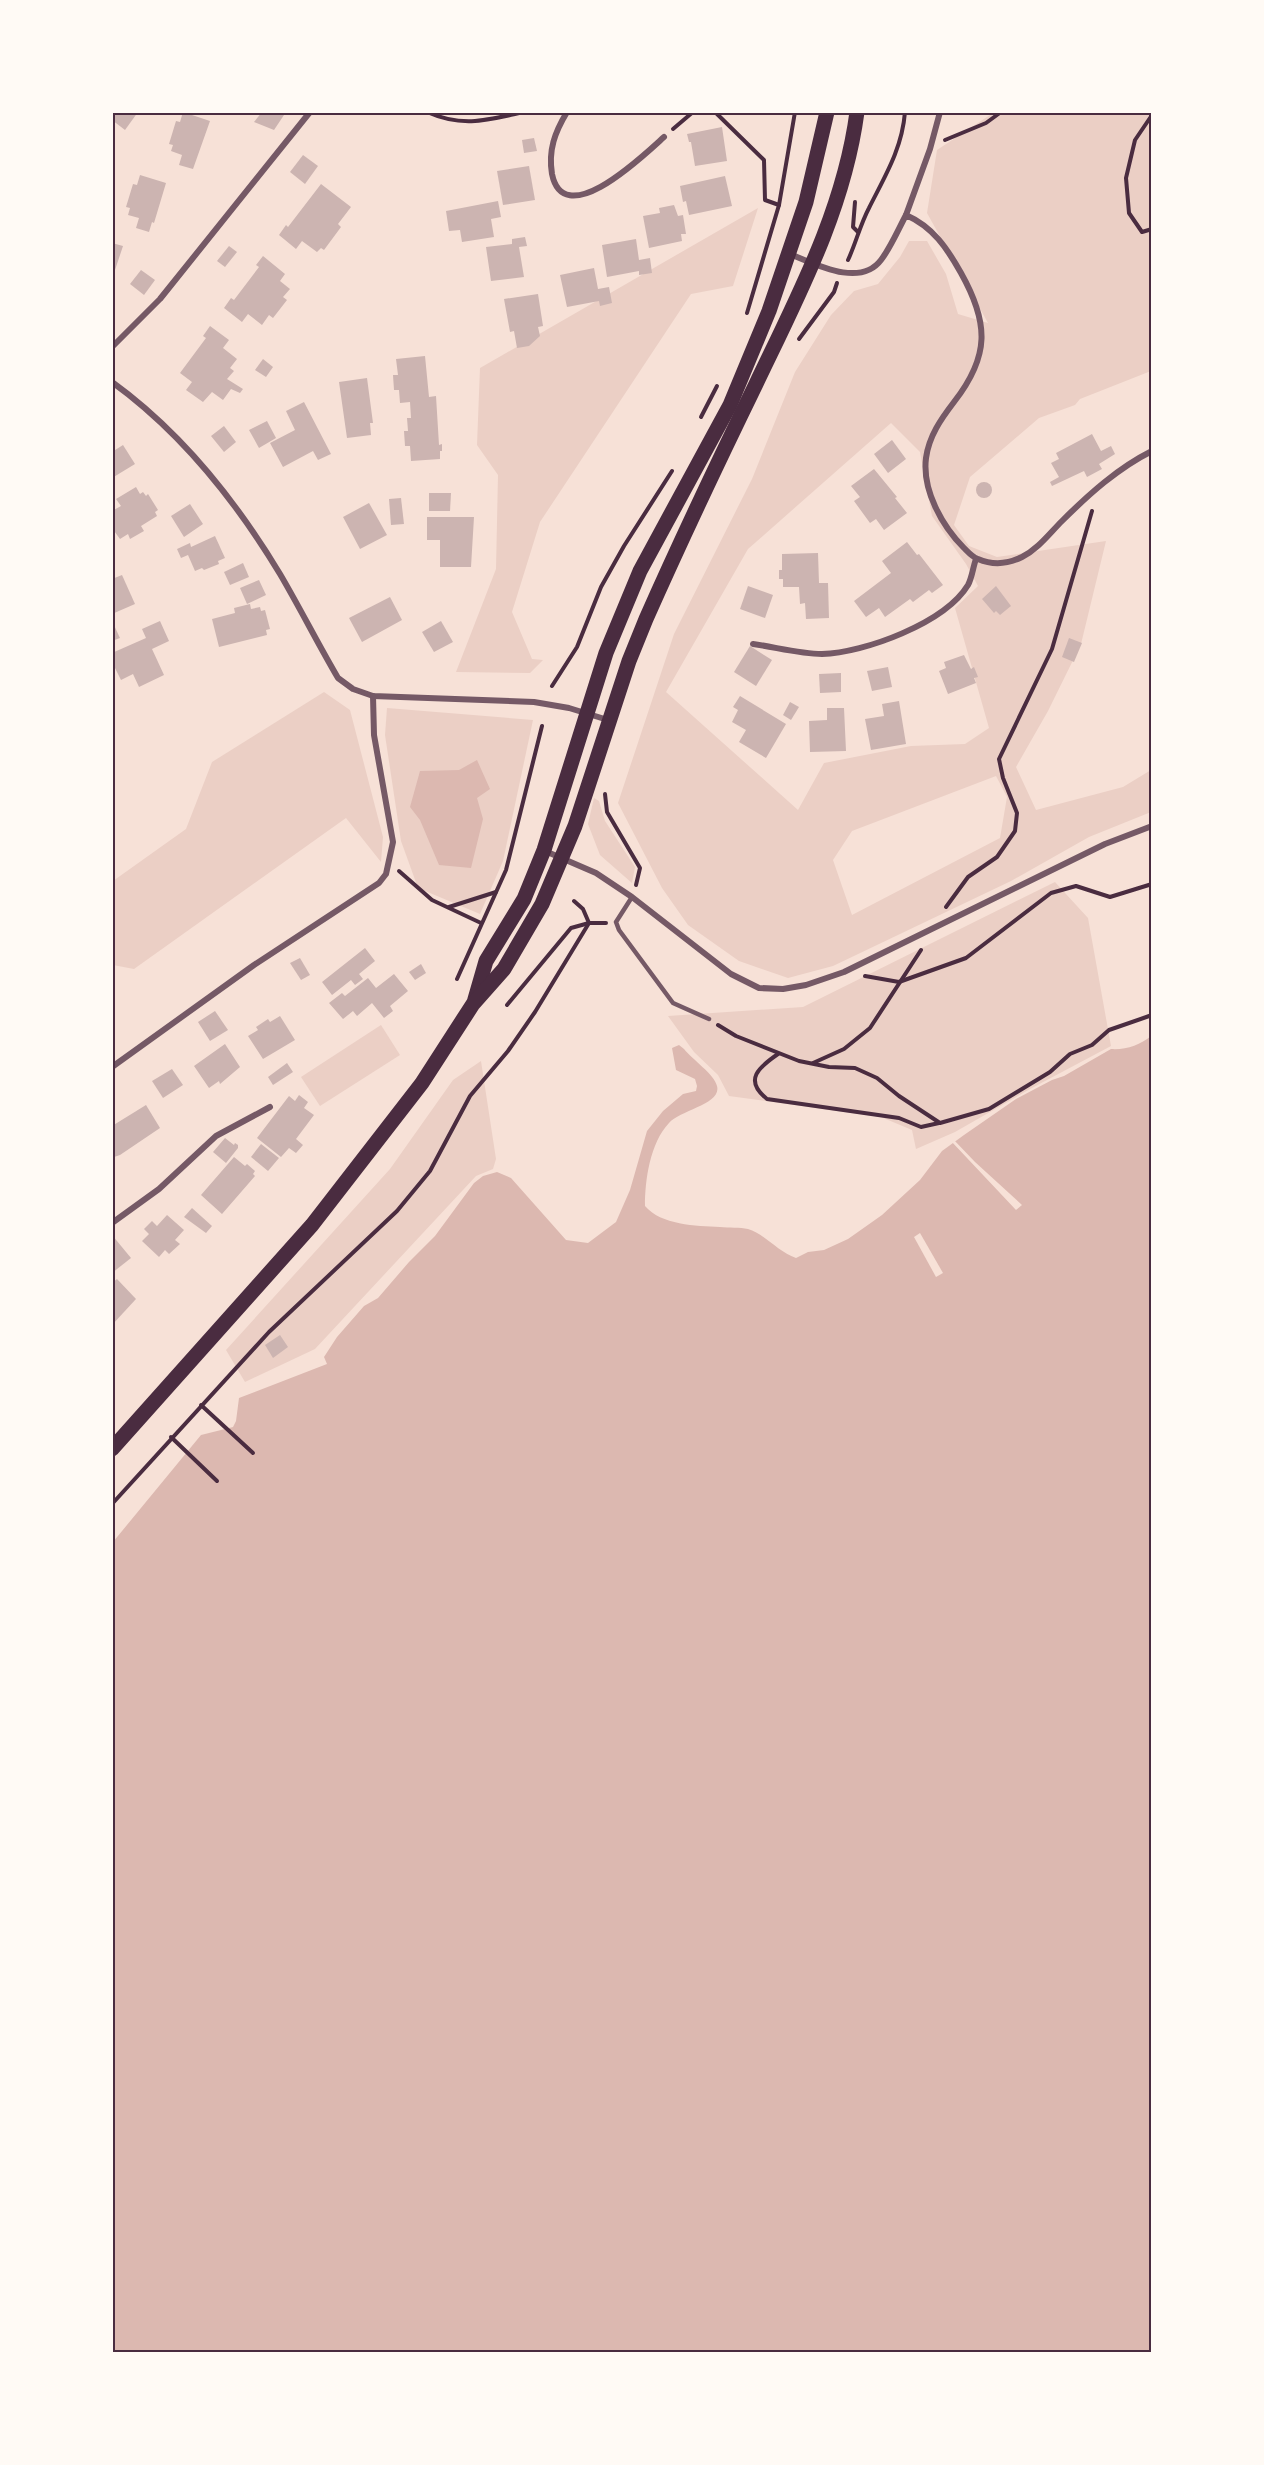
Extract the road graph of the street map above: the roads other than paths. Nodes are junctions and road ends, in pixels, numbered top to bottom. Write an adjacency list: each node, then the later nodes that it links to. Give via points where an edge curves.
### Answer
1 (310, 112): 10 (street, via 160,299)
2 (567, 112): 6 (street, via 555,132 550,164 562,193 572,197 595,190 630,167)
3 (827, 112): 8 (main road)
4 (857, 112): 9 (main road, via 839,200)
5 (940, 112): 7 (street)
6 (664, 136)
7 (906, 215): 9 (street, via 881,261 873,268 842,273); 13 (street, via 940,239 953,258 976,301 984,332 981,356 971,380 942,417 928,444 925,461 937,512)
8 (790, 254): 9 (street); 16 (main road, via 730,405 640,571 606,653)
9 (813, 264): 17 (main road, via 646,619)
10 (112, 347)
11 (112, 382): 15 (street, via 185,446 237,507 338,678)
12 (1152, 451): 13 (street, via 1098,487 1037,548 1021,558 999,564)
13 (975, 559): 14 (street, via 968,585 949,604 889,640 821,654)
14 (753, 644)
15 (373, 696): 16 (street, via 534,702); 24 (street, via 374,735 393,842 386,874 379,883 254,965)
16 (587, 714): 17 (street); 19 (main road)
17 (610, 720): 20 (main road)
18 (1152, 826): 21 (street, via 1105,844 844,972 783,989 759,988 731,974)
19 (544, 850): 20 (street); 22 (main road, via 524,899 486,961)
20 (562, 859): 21 (street, via 596,873); 22 (main road, via 542,904 504,969)
21 (632, 897): 23 (lane, via 616,922 619,930 673,1003)
22 (473, 1004): 27 (main road, via 422,1083 312,1225)
23 (709, 1019)
24 (112, 1067)
25 (270, 1107): 26 (street, via 216,1136 159,1189)
26 (112, 1223)
27 (112, 1449)

